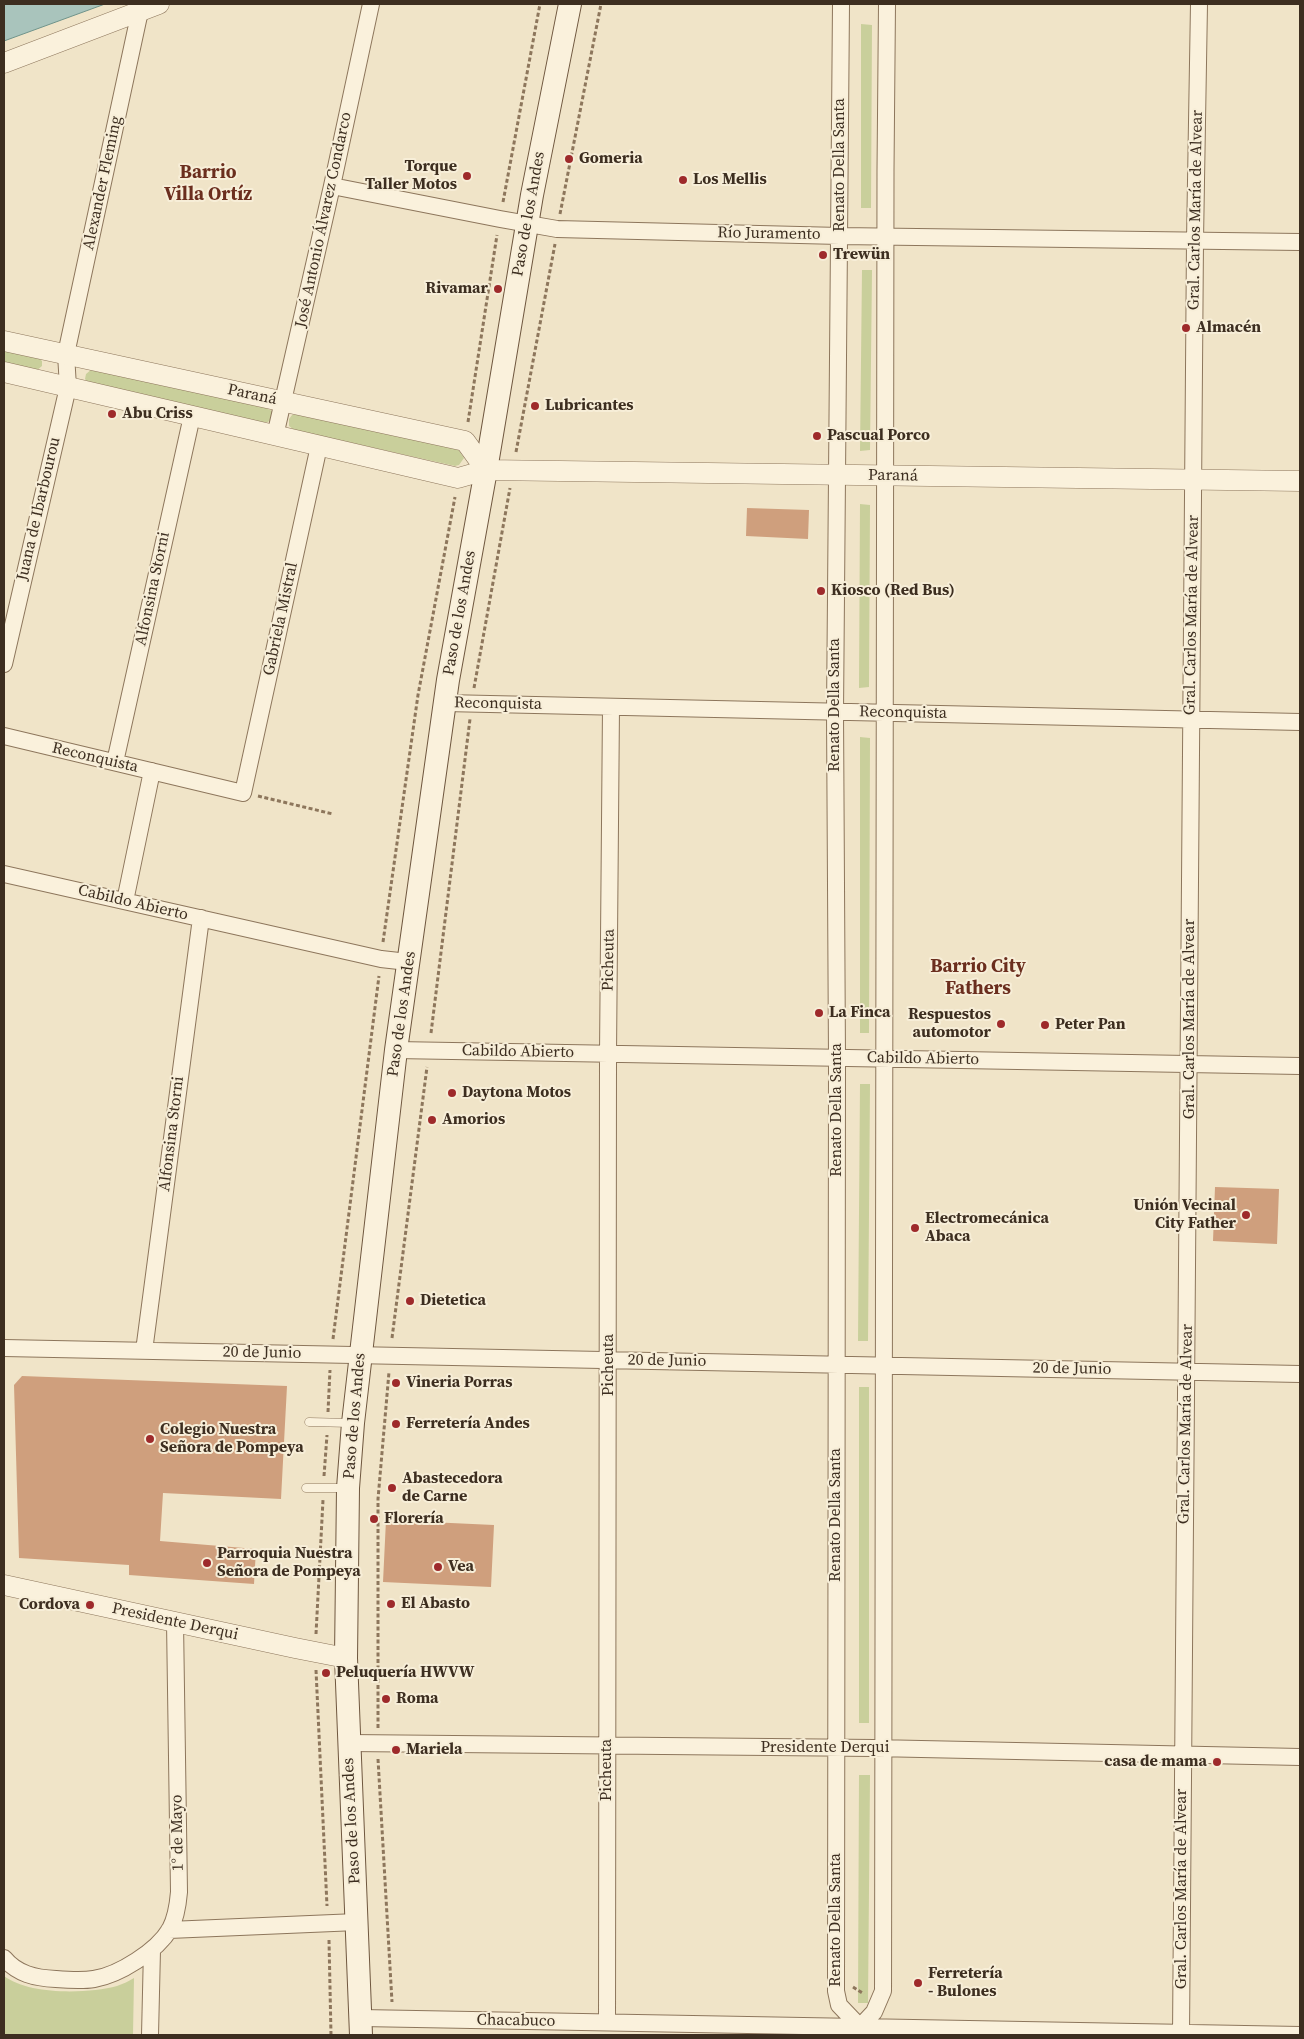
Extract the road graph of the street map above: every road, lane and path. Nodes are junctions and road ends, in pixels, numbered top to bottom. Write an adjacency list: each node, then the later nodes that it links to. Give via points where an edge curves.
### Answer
1 (159, 4): 8 (street)
2 (371, 4): 10 (street, José Antonio Álvarez Condarco)
3 (570, 4): 11 (main road, Paso de los Andes)
4 (601, 4): 12 (path)
5 (841, 4): 13 (street, Renato Della Santa)
6 (887, 4): 14 (street)
7 (1199, 4): 15 (street, Gral. Carlos María de Alvear)
8 (140, 12): 9 (street); 18 (street, Alexander Fleming)
9 (4, 63)
10 (332, 186): 11 (street, Río Juramento); 21 (street, José Antonio Álvarez Condarco)
11 (527, 224): 12 (street, Río Juramento); 25 (main road, Paso de los Andes)
12 (558, 229): 13 (street, Río Juramento); 26 (path)
13 (840, 236): 14 (street, Río Juramento); 27 (street, Renato Della Santa)
14 (885, 236): 15 (street, Río Juramento); 28 (street)
15 (1195, 240): 16 (street, Río Juramento); 29 (street, Gral. Carlos María de Alvear)
16 (1300, 242)
17 (4, 341): 18 (street, Paraná)
18 (66, 354): 20 (street, Juana de Ibarbourou); 21 (street, Paraná)
19 (4, 372): 20 (street, Paraná)
20 (68, 387): 22 (street, Paraná); 31 (street, Juana de Ibarbourou)
21 (284, 402): 23 (street, José Antonio Álvarez Condarco); 25 (street, Paraná, via 465,441)
22 (192, 416): 23 (street, Paraná); 40 (street, Alfonsina Storni)
23 (275, 436): 24 (street, Paraná)
24 (319, 446): 25 (street, Paraná, via 458,478); 42 (street, Gabriela Mistral)
25 (486, 470): 26 (street, Paraná); 32 (main road, Paso de los Andes)
26 (513, 471): 27 (street, Paraná); 33 (path)
27 (838, 475): 28 (street, Paraná); 35 (street, Renato Della Santa)
28 (883, 476): 29 (street, Paraná); 36 (street)
29 (1194, 479): 30 (street, Paraná); 37 (street, Gral. Carlos María de Alvear)
30 (1300, 481)
31 (4, 664)
32 (445, 703): 33 (street, Reconquista); 47 (main road, Paso de los Andes)
33 (472, 704): 34 (street, Reconquista); 49 (path)
34 (611, 707): 35 (street, Reconquista); 50 (street, Picheuta)
35 (834, 712): 36 (street, Reconquista); 51 (street, Renato Della Santa)
36 (884, 713): 37 (street, Reconquista); 52 (street)
37 (1191, 720): 38 (street, Reconquista); 53 (street, Gral. Carlos María de Alvear)
38 (1300, 722)
39 (4, 736): 40 (street, Reconquista)
40 (115, 762): 41 (street, Reconquista)
41 (152, 771): 42 (street, Reconquista); 45 (street)
42 (243, 793): 43 (path)
43 (333, 814)
44 (4, 874): 45 (street, Cabildo Abierto)
45 (125, 901): 46 (street, Cabildo Abierto)
46 (201, 918): 47 (street, Cabildo Abierto, via 381,959); 56 (street, Alfonsina Storni)
47 (408, 962): 48 (main road, Paso de los Andes)
48 (396, 1050): 49 (street, Cabildo Abierto); 57 (main road, Paso de los Andes)
49 (429, 1050): 50 (street, Cabildo Abierto); 58 (path)
50 (608, 1054): 51 (street, Cabildo Abierto); 59 (street, Picheuta)
51 (837, 1058): 52 (street, Cabildo Abierto); 60 (street, Renato Della Santa)
52 (884, 1059): 53 (street, Cabildo Abierto); 61 (street)
53 (1190, 1064): 54 (street, Cabildo Abierto); 62 (street, Gral. Carlos María de Alvear)
54 (1300, 1066)
55 (4, 1348): 56 (street, 20 de Junio)
56 (144, 1351): 57 (street, 20 de Junio)
57 (360, 1355): 58 (street, 20 de Junio); 65 (main road, Paso de los Andes)
58 (390, 1356): 59 (street, 20 de Junio); 72 (path, via 378,1499)
59 (609, 1360): 60 (street, 20 de Junio); 73 (street, Picheuta)
60 (836, 1364): 61 (street, 20 de Junio); 74 (street, Renato Della Santa)
61 (885, 1365): 62 (street, 20 de Junio); 75 (street)
62 (1187, 1371): 63 (street, 20 de Junio); 76 (street, Gral. Carlos María de Alvear)
63 (1300, 1374)
64 (309, 1422): 65 (lane)
65 (353, 1423): 67 (main road, Paso de los Andes)
66 (306, 1488): 67 (lane)
67 (348, 1488): 70 (main road, Paso de los Andes)
68 (4, 1585): 69 (street, Presidente Derqui)
69 (175, 1622): 70 (street, Presidente Derqui); 79 (street, 1° de Mayo, via 179,1892)
70 (346, 1658): 71 (main road, Paso de los Andes)
71 (349, 1743): 72 (street, Presidente Derqui); 78 (main road, Paso de los Andes)
72 (378, 1743): 73 (street, Presidente Derqui); 82 (path)
73 (607, 1746): 74 (street, Presidente Derqui); 83 (street, Picheuta)
74 (836, 1748): 75 (street, Presidente Derqui); 85 (street, Renato Della Santa, via 836,1991 839,2005)
75 (884, 1748): 76 (street, Presidente Derqui); 85 (street, via 883,1990 874,2012)
76 (1182, 1755): 77 (street, Presidente Derqui); 86 (street, Gral. Carlos María de Alvear)
77 (1300, 1757)
78 (356, 1922): 79 (street); 84 (main road, Paso de los Andes)
79 (169, 1930): 80 (street, 1° de Mayo)
80 (152, 1950): 81 (street, via 125,1967 94,1979 30,1976 15,1970); 87 (street)
81 (4, 1958)
82 (392, 2019): 83 (street, Chacabuco); 84 (street, Chacabuco)
83 (607, 2022): 85 (street, Chacabuco)
84 (361, 2027)
85 (860, 2031): 86 (street, Chacabuco)
86 (1181, 2034): 88 (street, Chacabuco)
87 (150, 2035)
88 (1300, 2035)

